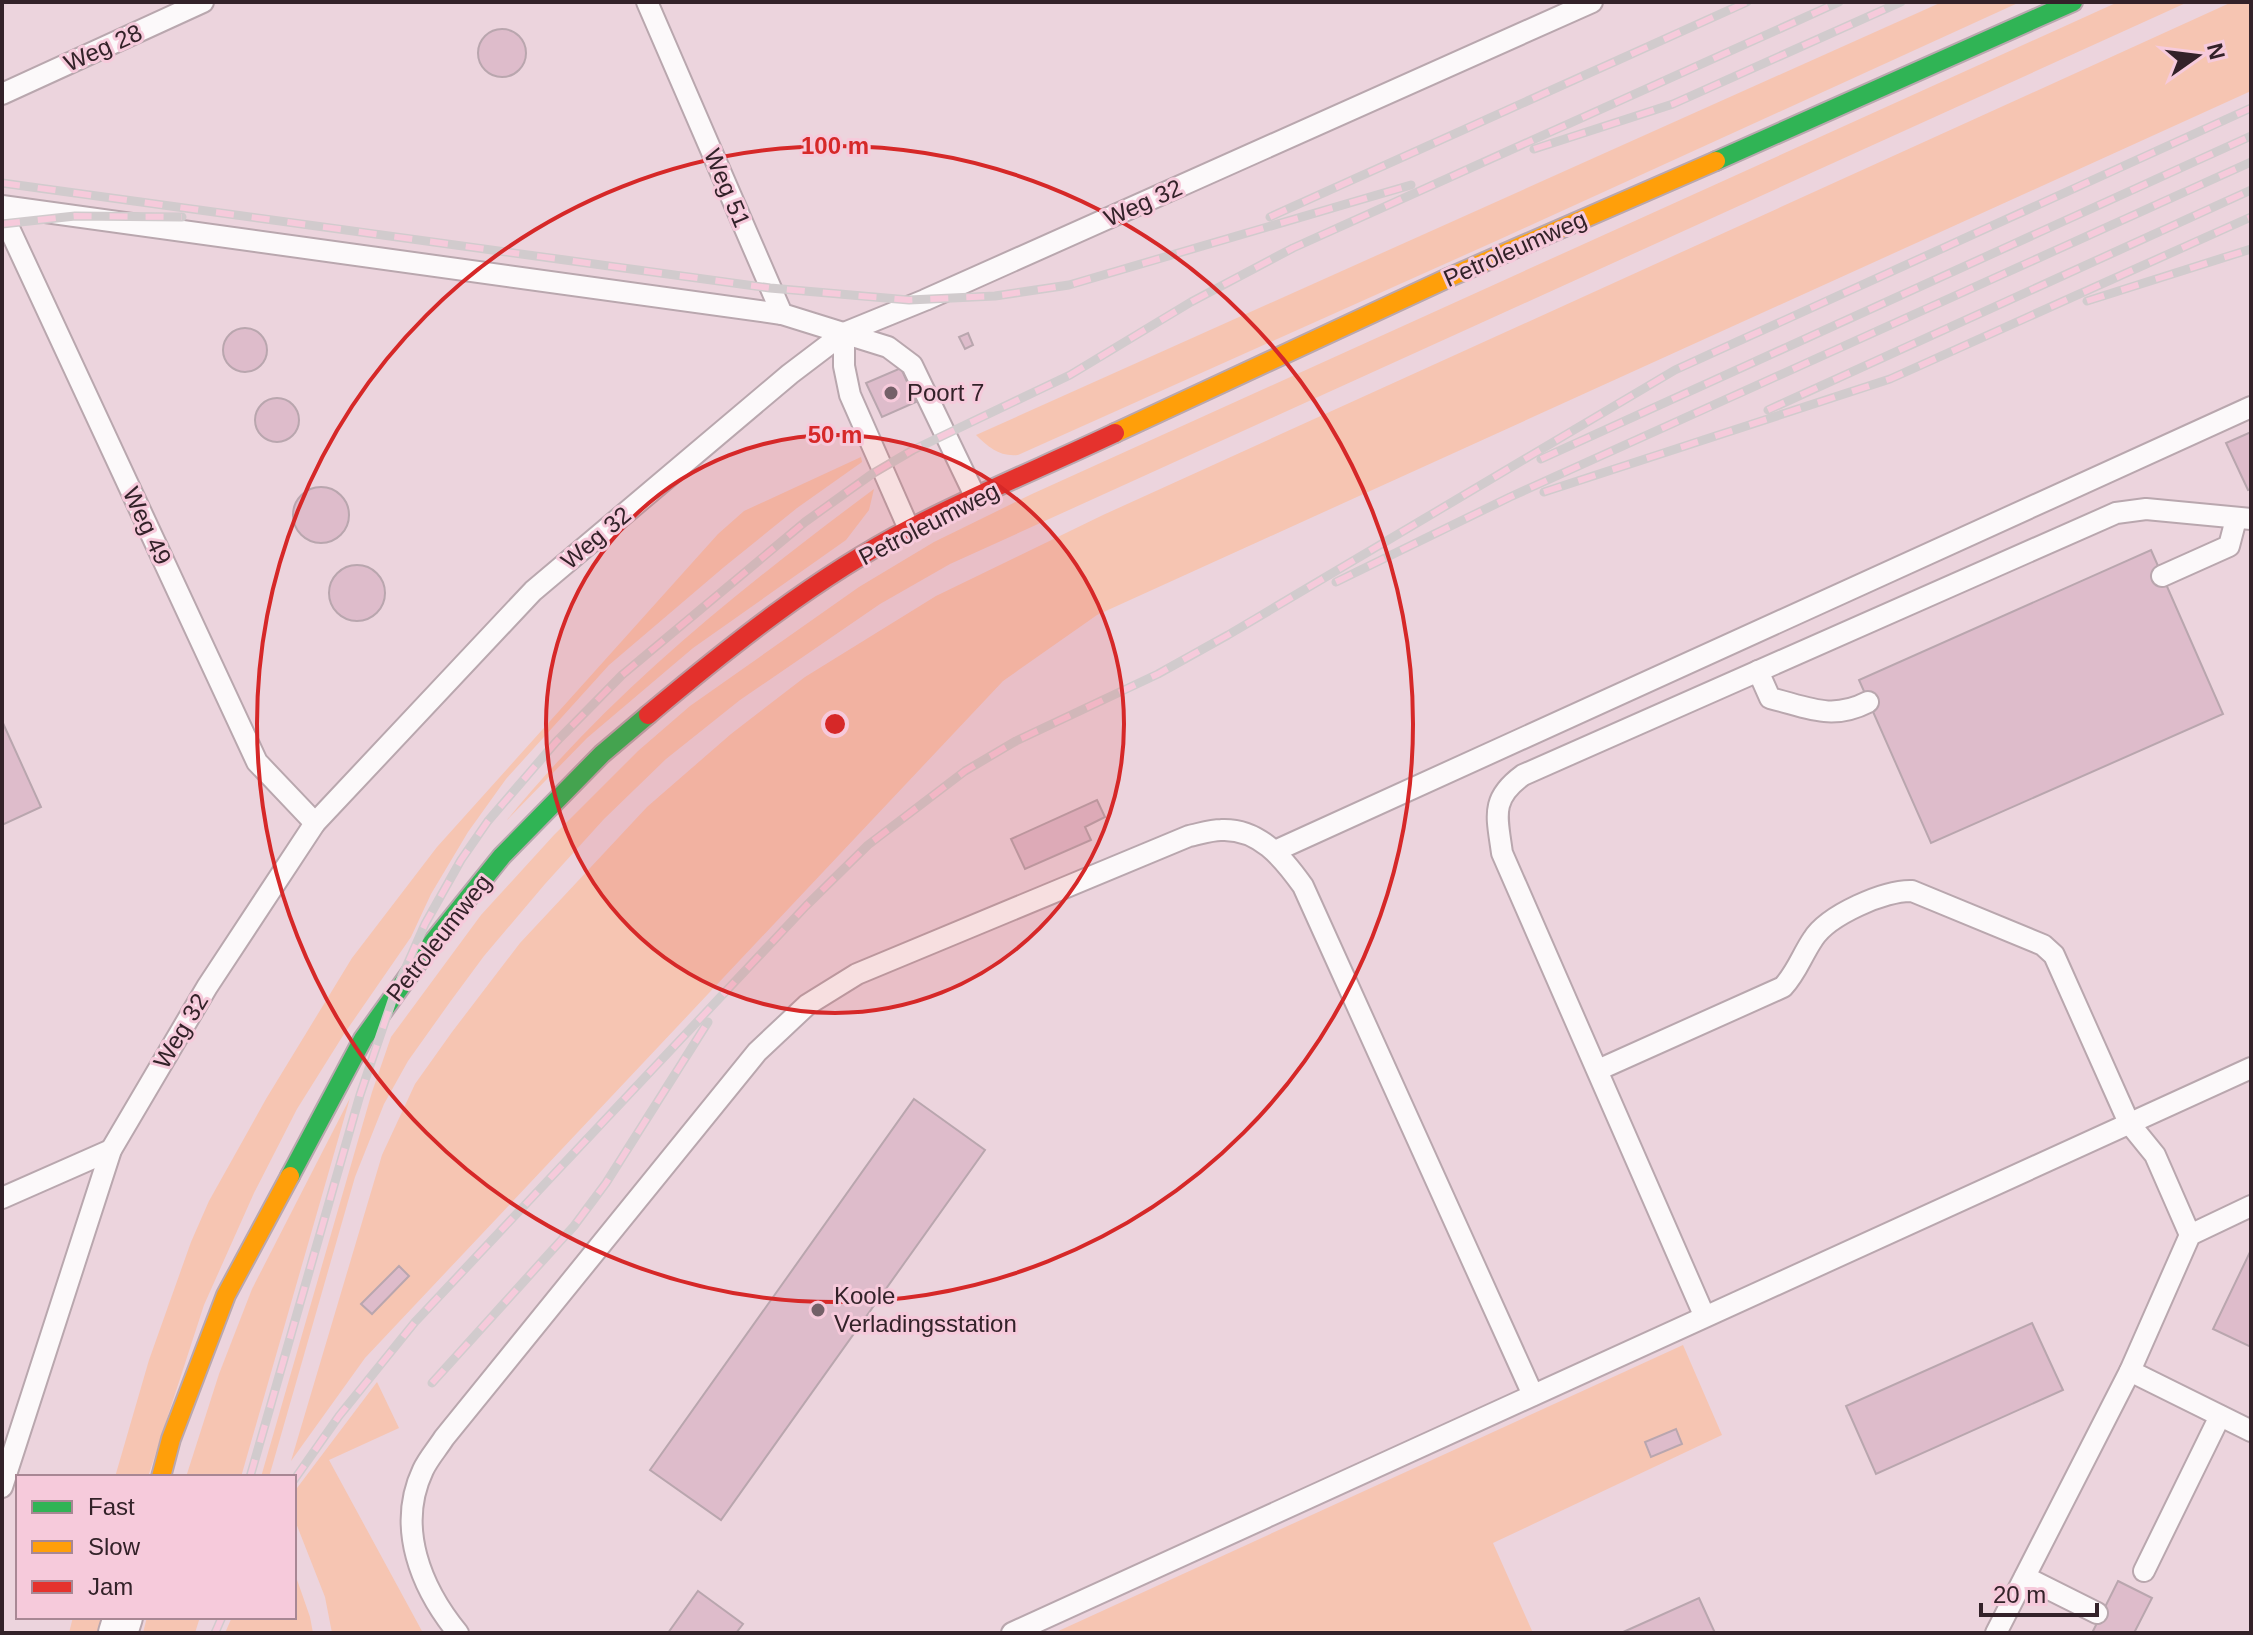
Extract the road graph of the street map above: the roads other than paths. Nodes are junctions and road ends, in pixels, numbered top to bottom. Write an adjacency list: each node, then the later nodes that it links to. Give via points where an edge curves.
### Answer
1 (203, 2): 5 (lane, Weg 28)
2 (647, 2): 8 (lane, Weg 51)
3 (2073, 2): 11 (street, Petroleumweg, via 1450,277)
4 (1584, 4): 9 (lane, Weg 32)
5 (2, 94)
6 (2, 206): 8 (lane)
7 (2, 213): 17 (lane, Weg 49, via 257,762)
8 (782, 314): 9 (lane)
9 (844, 333): 11 (lane, via 888,347 912,365); 13 (lane, via 850,395); 17 (lane, Weg 32, via 533,591)
10 (2251, 407): 18 (lane)
11 (976, 498): 13 (street, Petroleumweg)
12 (2244, 519): 14 (lane, via 2229,546); 15 (lane, via 2146,509 2116,513)
13 (909, 529): 31 (street, Petroleumweg, via 762,623 631,728 512,846 432,943 363,1039 226,1295)
14 (2162, 576)
15 (1758, 671): 16 (lane, via 1770,698 1831,713); 20 (lane, via 1523,775 1507,787 1499,804 1502,853)
16 (1868, 702)
17 (315, 823): 22 (lane, Weg 32, via 207,987)
18 (1275, 851): 28 (lane, via 1303,886); 36 (lane, via 1255,837 1222,830 1189,836 857,974 807,1005 757,1052 423,1468 410,1527 435,1601)
19 (2251, 1068): 21 (lane)
20 (1598, 1070): 21 (lane, via 1783,987 1824,925 1896,890 1912,891 2043,945 2054,955); 26 (lane)
21 (2129, 1123): 25 (lane, via 2155,1155); 26 (lane)
22 (111, 1150): 23 (lane); 32 (lane, Weg 32)
23 (2, 1198)
24 (2251, 1206): 25 (lane)
25 (2190, 1235): 27 (lane)
26 (1704, 1315): 28 (lane)
27 (2130, 1371): 29 (lane); 34 (lane)
28 (1533, 1395): 37 (lane)
29 (2220, 1416): 30 (lane); 33 (lane)
30 (2251, 1431)
31 (162, 1475)
32 (2, 1487)
33 (2144, 1571)
34 (2025, 1577): 35 (lane); 38 (lane)
35 (2097, 1613)
36 (458, 1633)
37 (1012, 1633)
38 (1996, 1633)

